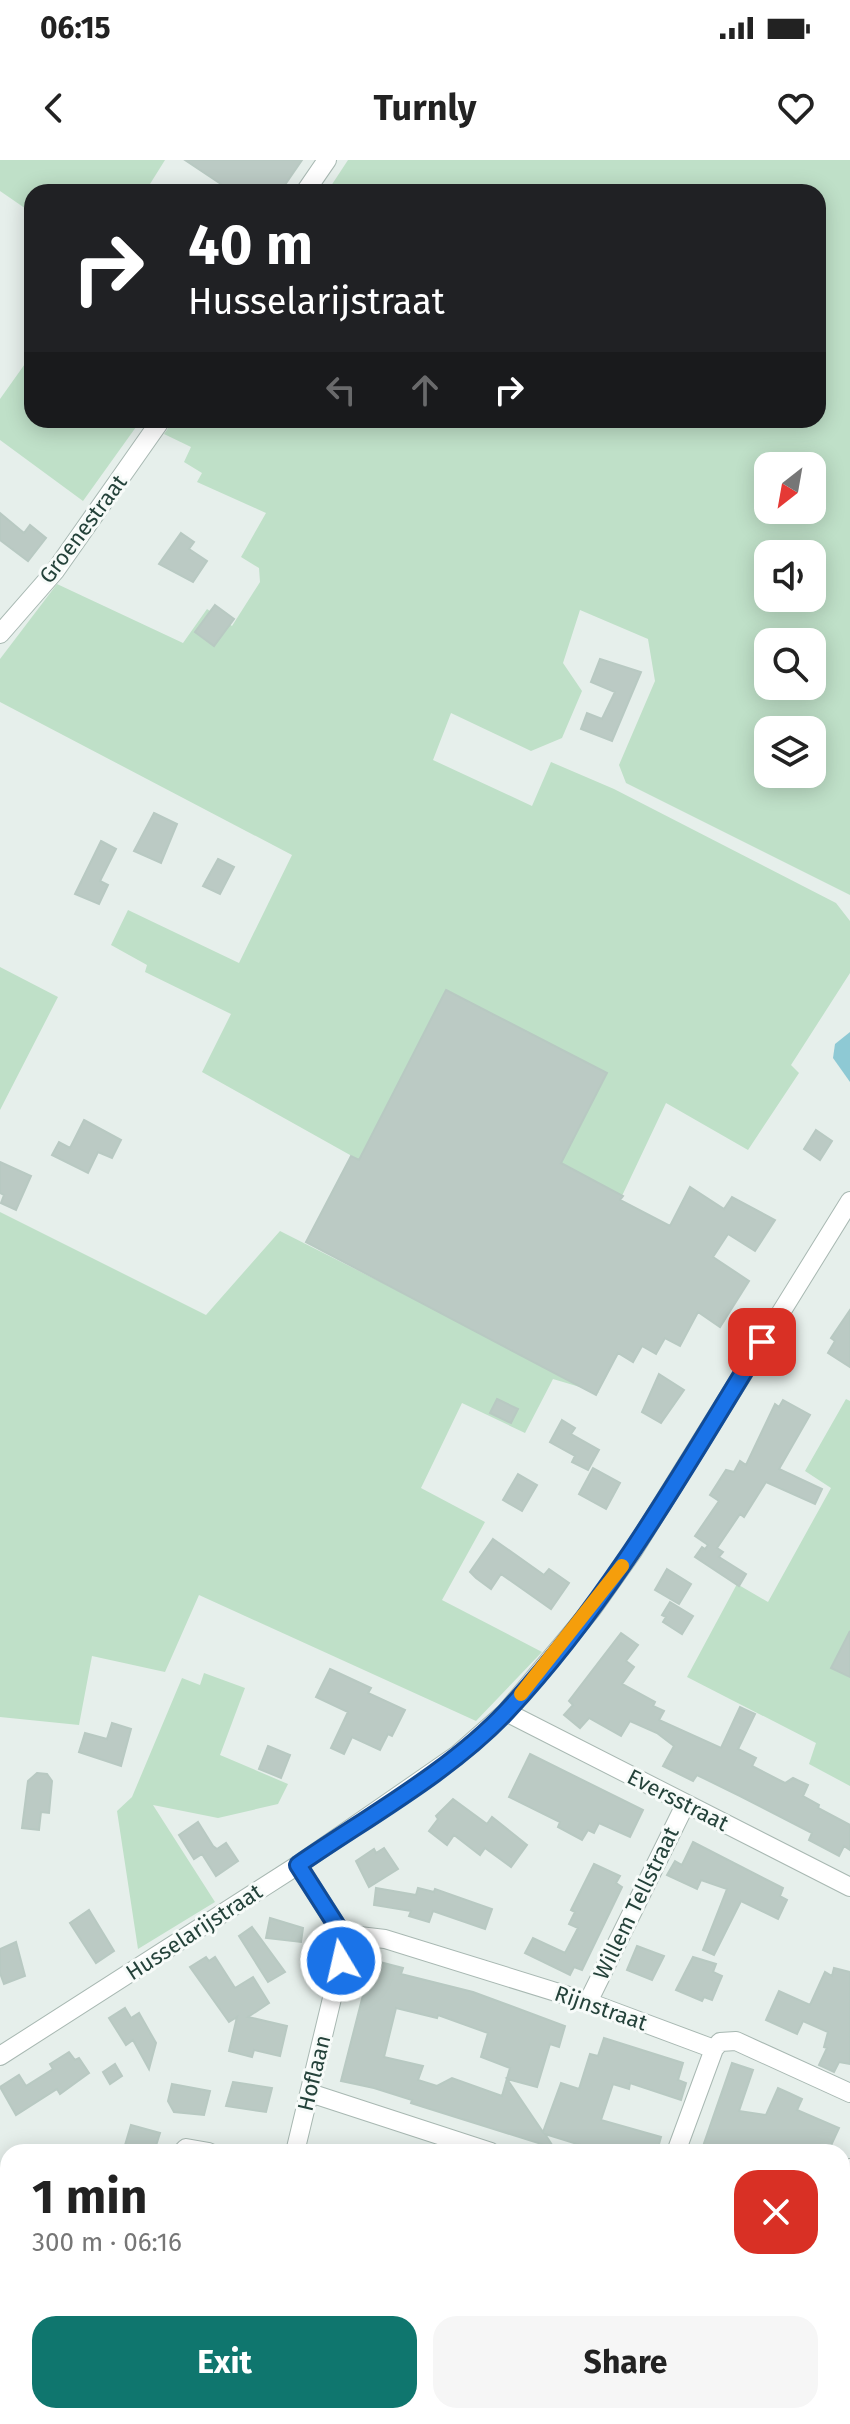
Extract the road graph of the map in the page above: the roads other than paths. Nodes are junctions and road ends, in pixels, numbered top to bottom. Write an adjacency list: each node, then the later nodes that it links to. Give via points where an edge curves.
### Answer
1 (327, 160): 2 (street)
2 (310, 184)
3 (155, 428): 4 (street, Groenestraat, via 55,571)
4 (0, 634)
5 (850, 1201): 6 (street, Husselarijstraat, via 633,1551)
6 (506, 1712): 7 (street, Eversstraat); 8 (street, Husselarijstraat, via 457,1755)
7 (685, 1805): 9 (street, Eversstraat); 11 (street, Willem Tellstraat)
8 (298, 1865): 10 (street); 13 (street, Husselarijstraat)
9 (850, 1887)
10 (342, 1934): 11 (street, Rijnstraat, via 385,1939); 14 (street, Hoflaan, via 341,1961)
11 (588, 2002): 12 (street, Rijnstraat)
12 (714, 2049): 15 (street, Rijnstraat, via 720,2042 736,2041); 18 (street)
13 (0, 2056)
14 (310, 2093): 16 (street, Hoflaan); 17 (street)
15 (850, 2093)
16 (297, 2144)
17 (466, 2144)
18 (679, 2144)

